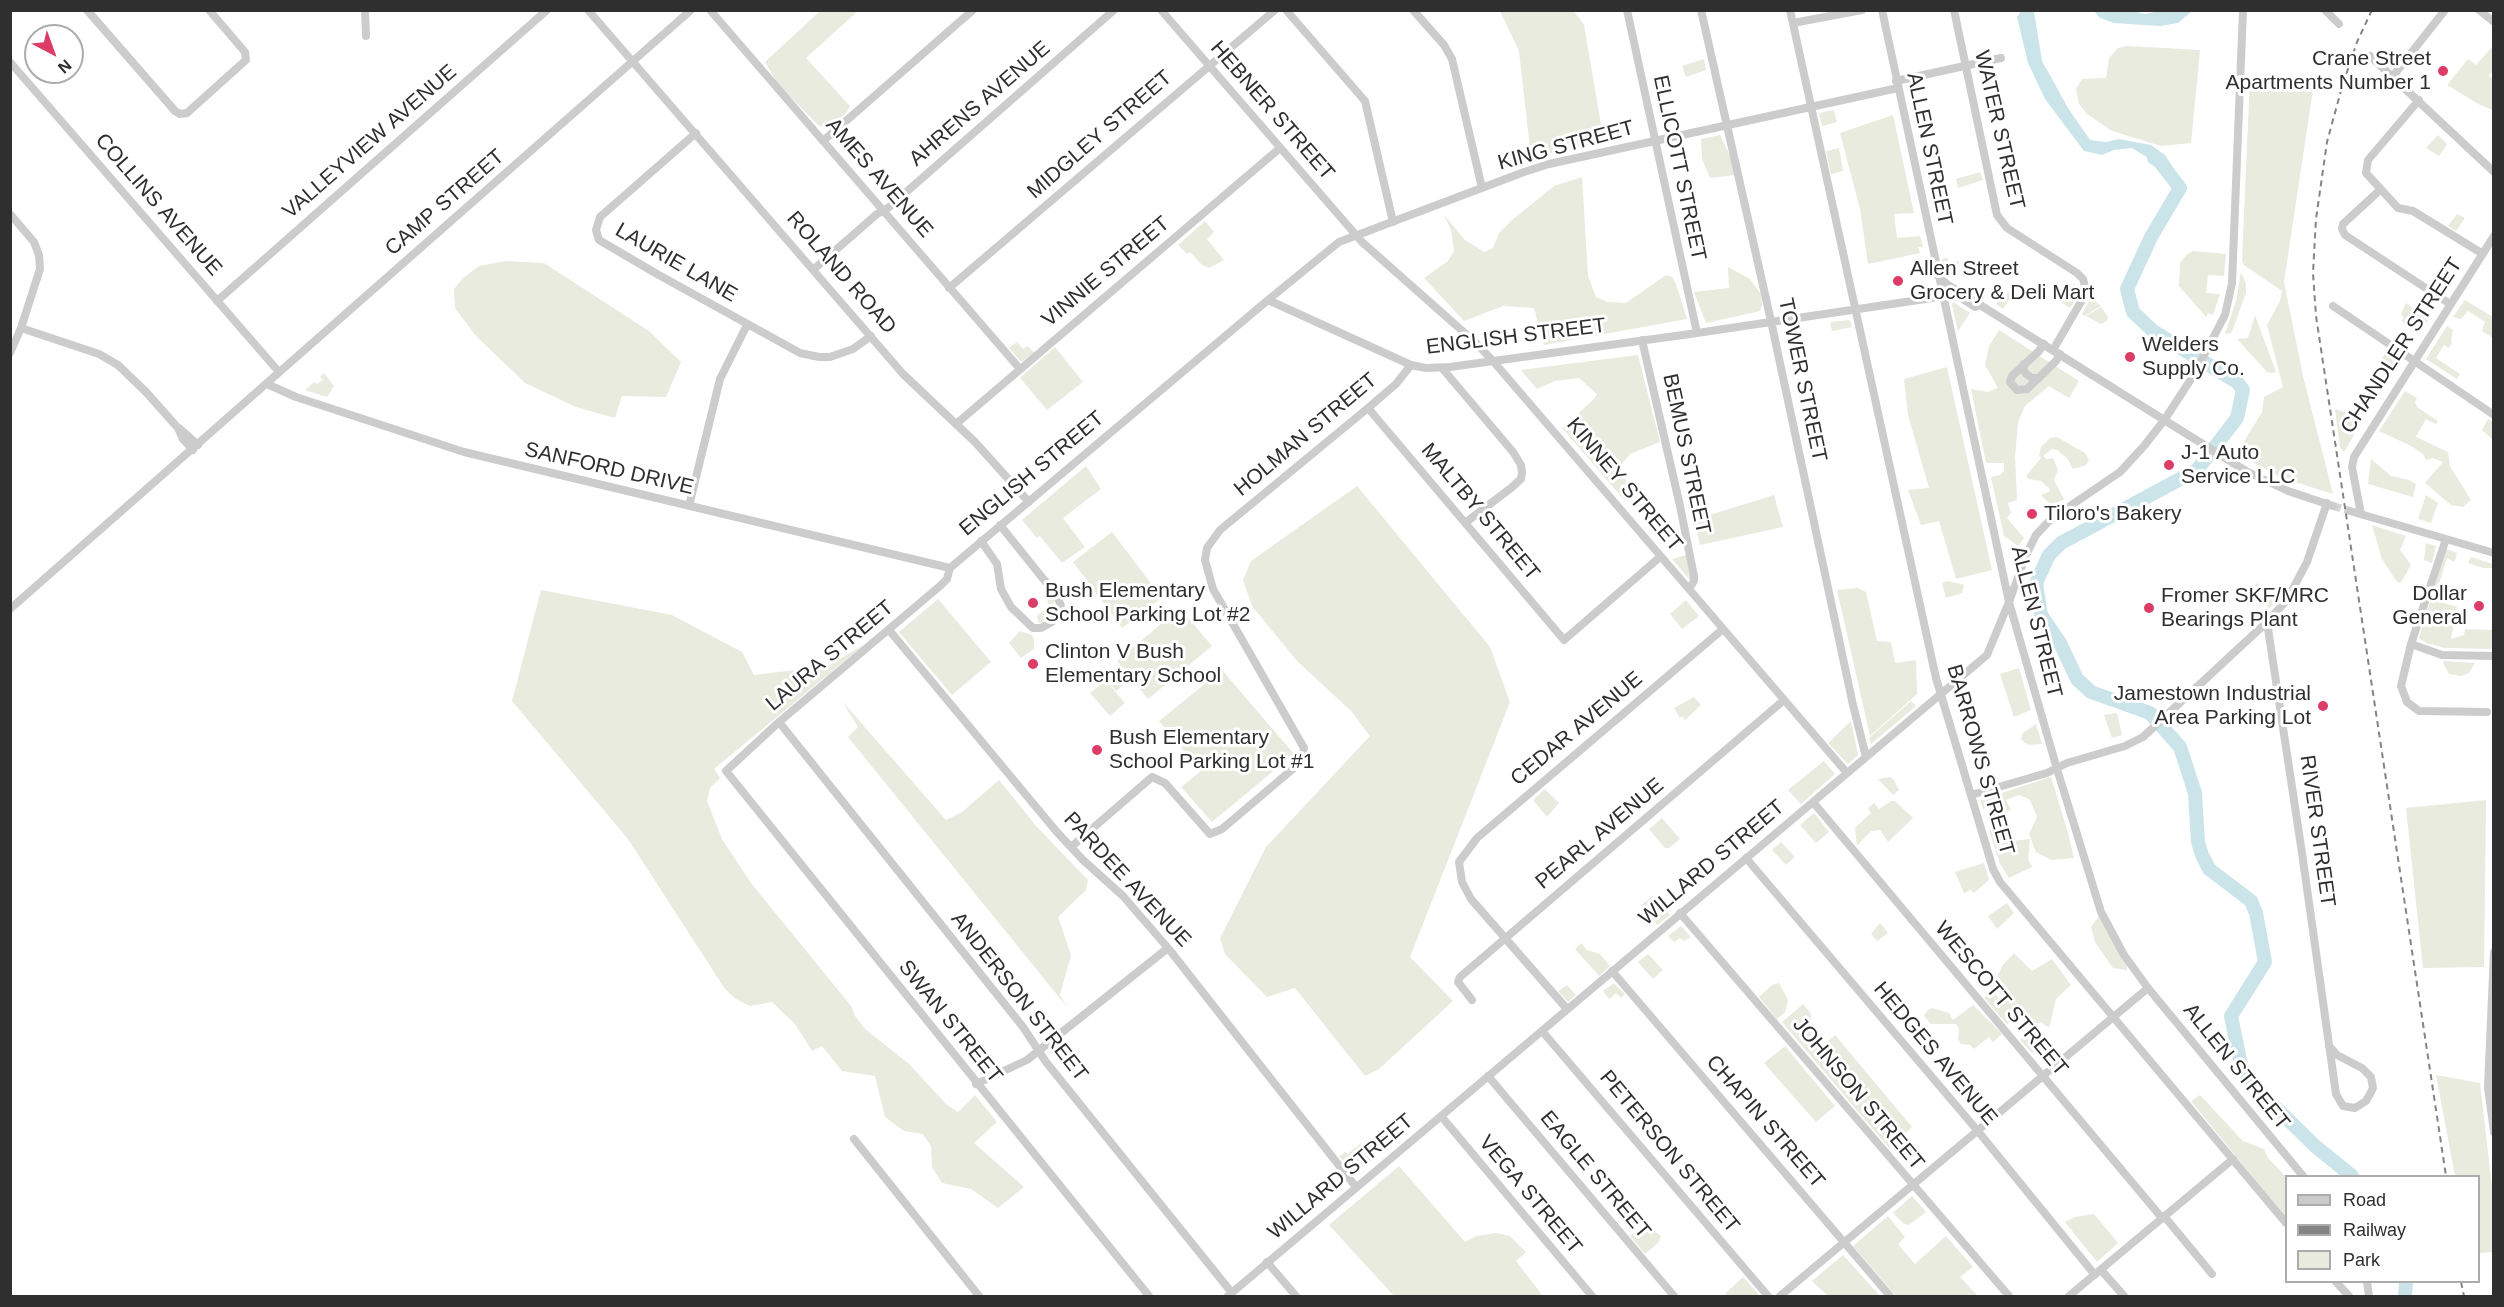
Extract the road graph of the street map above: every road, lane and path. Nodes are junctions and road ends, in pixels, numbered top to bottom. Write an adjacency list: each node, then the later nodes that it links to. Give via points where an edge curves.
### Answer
1 (87, 10): 2 (street, via 180,114 187,113 246,60 245,52)
2 (209, 10)
3 (365, 10): 27 (street)
4 (547, 10): 58 (street, VALLEYVIEW AVENUE)
5 (588, 10): 30 (street, ROLAND ROAD)
6 (691, 10): 30 (street, CAMP STREET)
7 (710, 10): 40 (street, AMES AVENUE)
8 (973, 10): 40 (street)
9 (1114, 10): 46 (street, AHRENS AVENUE)
10 (1161, 10): 32 (street, HEBNER STREET)
11 (1275, 10): 32 (street, MIDGLEY STREET)
12 (1286, 10): 48 (street, via 1365,101)
13 (1413, 10): 44 (street, via 1452,59)
14 (1627, 10): 41 (street, ELLICOTT STREET)
15 (1701, 10): 38 (street, TOWER STREET)
16 (1790, 10): 25 (street, BARROWS STREET)
17 (1862, 10): 25 (street)
18 (1882, 10): 35 (street, ALLEN STREET)
19 (1954, 10): 33 (street, WATER STREET)
20 (2243, 10): 83 (street, WILLARD STREET, via 2228,304 2215,336)
21 (2325, 10): 26 (street)
22 (2445, 10): 34 (street)
23 (2479, 10): 24 (street)
24 (2493, 22)
25 (1793, 23): 37 (street, BARROWS STREET)
26 (2339, 24)
27 (366, 36)
28 (2370, 56): 34 (street)
29 (2001, 58): 33 (street, KING STREET)
30 (633, 61): 39 (street, ROLAND ROAD); 78 (street, CAMP STREET)
31 (10, 62): 58 (street, COLLINS AVENUE)
32 (1209, 66): 42 (street, HEBNER STREET); 54 (street, MIDGLEY STREET)
33 (1965, 66): 35 (street, KING STREET); 70 (street, WATER STREET, via 1997,215 2002,223 2084,279 2082,300)
34 (2393, 76): 36 (street)
35 (1897, 85): 37 (street, KING STREET); 53 (street, ALLEN STREET)
36 (2419, 100): 43 (street); 45 (street, via 2368,160 2366,173)
37 (1811, 108): 38 (street, KING STREET); 62 (street, BARROWS STREET)
38 (1727, 126): 41 (street, KING STREET); 63 (street, TOWER STREET)
39 (696, 133): 52 (street, ROLAND ROAD); 64 (street, LAURIE LANE, via 600,217 597,235 602,243)
40 (823, 141): 46 (street, AMES AVENUE)
41 (1655, 141): 44 (street, KING STREET, via 1549,164); 66 (street, ELLICOTT STREET)
42 (1280, 148): 49 (street, HEBNER STREET); 77 (street, VINNIE STREET)
43 (2493, 172)
44 (1482, 188): 48 (street, KING STREET)
45 (2380, 190): 51 (street, via 2398,208 2413,211); 60 (street, via 2343,224 2345,235)
46 (883, 211): 52 (street, AHRENS AVENUE); 54 (street, AMES AVENUE)
47 (10, 214): 65 (street, via 34,242 40,262)
48 (1393, 222): 49 (street, KING STREET)
49 (1357, 236): 57 (street, KING STREET, via 1332,247); 73 (street, KINNEY STREET)
50 (2493, 236): 51 (street, CHANDLER STREET)
51 (2482, 254): 60 (street, CHANDLER STREET)
52 (814, 269): 67 (street, ROLAND ROAD)
53 (1938, 276): 55 (street); 56 (street, ALLEN STREET)
54 (949, 288): 77 (street, AMES AVENUE)
55 (1957, 290): 56 (street, ENGLISH STREET); 59 (street)
56 (1943, 294): 59 (street, via 1961,298 1975,307); 62 (street, ENGLISH STREET); 100 (street, ALLEN STREET)
57 (1268, 300): 75 (street, ENGLISH STREET); 86 (street, ENGLISH STREET)
58 (218, 301): 78 (street, COLLINS AVENUE)
59 (1980, 304): 69 (street)
60 (2450, 304): 72 (street, CHANDLER STREET)
61 (2333, 306): 72 (street)
62 (1856, 310): 63 (street, ENGLISH STREET); 107 (street, BARROWS STREET)
63 (1771, 321): 66 (street, ENGLISH STREET); 111 (street, TOWER STREET)
64 (747, 325): 67 (street, LAURIE LANE, via 800,353 819,357 841,354); 87 (street, via 720,379)
65 (21, 328): 71 (street); 85 (street, via 99,354 118,365 178,428 183,439)
66 (1697, 333): 68 (street, ENGLISH STREET)
67 (871, 336): 84 (street, ROLAND ROAD, via 903,374)
68 (1642, 340): 73 (street, ENGLISH STREET); 97 (street, BEMUS STREET)
69 (2044, 344): 70 (street); 74 (street)
70 (2057, 352): 79 (street); 83 (street)
71 (10, 353)
72 (2414, 359): 82 (street); 89 (street, CHANDLER STREET, via 2354,457 2352,467)
73 (1493, 361): 76 (street, ENGLISH STREET); 95 (street, KINNEY STREET)
74 (2024, 364): 79 (street, via 2026,374); 79 (street, via 2012,376 2013,388 2024,391)
75 (1410, 365): 76 (street, ENGLISH STREET); 81 (street, HOLMAN STREET, via 1396,384)
76 (1442, 368): 90 (street, via 1513,452 1521,468 1521,478 1515,485)
77 (1020, 369): 84 (street, VINNIE STREET)
78 (279, 372): 80 (street, CAMP STREET)
79 (2039, 378)
80 (267, 384): 85 (street, CAMP STREET); 87 (street, SANFORD DRIVE, via 296,398 464,452)
81 (1368, 408): 90 (street, MALTBY STREET); 117 (street, HOLMAN STREET, via 1220,530 1207,548 1207,573 1222,607 1304,748 1301,762 1222,829 1210,834 1165,783 1152,777)
82 (2493, 415)
83 (2165, 419): 100 (street, WILLARD STREET, via 2120,472 2043,527 2026,555); 102 (street, via 2246,471 2330,505 2300,578)
84 (956, 424): 86 (street, ROLAND ROAD)
85 (195, 447): 101 (street, CAMP STREET)
86 (1029, 502): 91 (street, ENGLISH STREET)
87 (689, 506): 96 (street, SANFORD DRIVE)
88 (2350, 511): 89 (street)
89 (2361, 514): 92 (street)
90 (1465, 523): 95 (street, MALTBY STREET, via 1564,640)
91 (1000, 525): 93 (street, ENGLISH STREET); 93 (street, via 1057,596 1060,606 1052,622 1033,628 1011,607 1000,589 996,561)
92 (2446, 539): 94 (street); 105 (street)
93 (981, 541): 96 (street, ENGLISH STREET)
94 (2493, 553)
95 (1660, 557): 98 (street, KINNEY STREET)
96 (950, 568): 104 (street, LAURA STREET, via 943,583)
97 (1694, 576): 98 (street); 99 (street, BEMUS STREET)
98 (1689, 590): 99 (street, KINNEY STREET)
99 (1701, 603): 103 (street, KINNEY STREET)
100 (2009, 603): 107 (street, WILLARD STREET, via 1987,655); 113 (street, ALLEN STREET)
101 (10, 609)
102 (2267, 622): 113 (street, via 2137,741); 130 (street, RIVER STREET)
103 (1723, 629): 108 (street, KINNEY STREET); 120 (street, CEDAR AVENUE, via 1477,838 1460,862 1462,882 1471,899)
104 (889, 630): 110 (street, LAURA STREET); 117 (street, PARDEE AVENUE)
105 (2411, 644): 106 (street, via 2441,655); 109 (street, via 2401,686 2413,709)
106 (2493, 656)
107 (1940, 695): 111 (street, WILLARD STREET); 115 (street, BARROWS STREET)
108 (1784, 700): 114 (street, KINNEY STREET); 120 (street, PEARL AVENUE)
109 (2487, 712)
110 (780, 722): 112 (street, LAURA STREET); 131 (street, ANDERSON STREET)
111 (1866, 757): 114 (street, WILLARD STREET)
112 (727, 768): 134 (street, SWAN STREET, via 728,775)
113 (2056, 769): 115 (street); 124 (street, ALLEN STREET, via 2101,912 2124,955)
114 (1847, 773): 116 (street, WILLARD STREET)
115 (1971, 795): 128 (street, BARROWS STREET, via 2000,882)
116 (1813, 802): 118 (street, WILLARD STREET); 133 (street, WESCOTT STREET)
117 (1071, 847): 121 (street, PARDEE AVENUE, via 1123,896)
118 (1746, 858): 119 (street, WILLARD STREET); 137 (street, HEDGES AVENUE)
119 (1680, 913): 123 (street, WILLARD STREET); 142 (street, JOHNSON STREET)
120 (1505, 939): 126 (street, PEARL AVENUE, via 1458,980); 127 (street)
121 (1168, 948): 131 (street); 143 (street, PARDEE AVENUE)
122 (2493, 952): 125 (street)
123 (1612, 971): 127 (street, WILLARD STREET); 146 (street, CHAPIN STREET)
124 (2148, 988): 128 (street); 141 (street, ALLEN STREET)
125 (2493, 988): 135 (street, via 2488,1087)
126 (1472, 1000)
127 (1567, 1009): 129 (street, WILLARD STREET)
128 (2113, 1017): 133 (street); 140 (street, BARROWS STREET)
129 (1542, 1031): 132 (street, WILLARD STREET); 157 (street, PETERSON STREET)
130 (2329, 1046): 130 (street, RIVER STREET, via 2336,1094 2343,1106 2355,1108 2370,1094 2371,1077)
131 (1039, 1051): 134 (street, via 1017,1067); 151 (street, ANDERSON STREET)
132 (1488, 1076): 136 (street, WILLARD STREET); 156 (street, EAGLE STREET)
133 (2042, 1076): 137 (street); 144 (street, WESCOTT STREET)
134 (976, 1084): 153 (street, SWAN STREET)
135 (2492, 1111): 138 (street)
136 (1441, 1116): 143 (street, WILLARD STREET); 155 (street, VEGA STREET)
137 (1977, 1130): 142 (street); 148 (street, HEDGES AVENUE)
138 (2493, 1132)
139 (854, 1139): 152 (street)
140 (2232, 1159): 144 (street); 145 (street, BARROWS STREET)
141 (2302, 1175)
142 (1911, 1184): 146 (street); 160 (street, JOHNSON STREET)
143 (1356, 1187): 147 (street, WILLARD STREET)
144 (2163, 1217): 148 (street); 149 (street, WESCOTT STREET)
145 (2285, 1222)
146 (1843, 1241): 158 (street); 159 (street, CHAPIN STREET)
147 (1267, 1262): 151 (street, WILLARD STREET); 154 (street)
148 (2098, 1272): 161 (street); 162 (street, HEDGES AVENUE)
149 (2212, 1274)
150 (2338, 1283): 163 (street)
151 (1230, 1295)
152 (979, 1296)
153 (1149, 1296)
154 (1296, 1296)
155 (1592, 1296)
156 (1674, 1296)
157 (1768, 1296)
158 (1780, 1296)
159 (1890, 1296)
160 (2009, 1296)
161 (2069, 1296)
162 (2124, 1296)
163 (2349, 1296)

